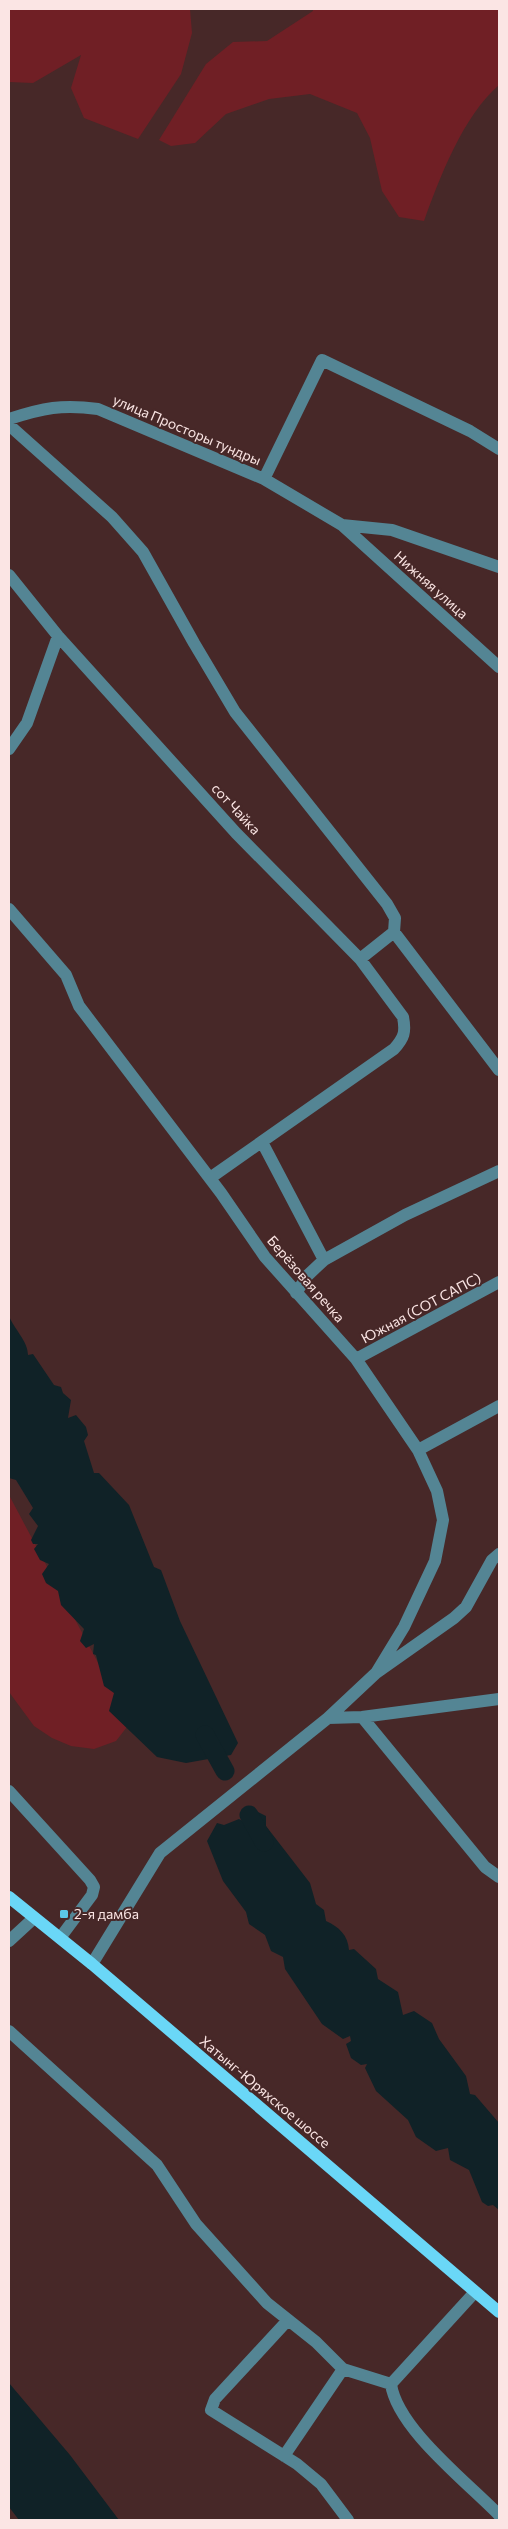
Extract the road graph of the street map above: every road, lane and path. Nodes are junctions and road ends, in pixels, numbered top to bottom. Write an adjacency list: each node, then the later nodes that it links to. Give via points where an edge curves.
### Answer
1 (9, 418): 4 (street, улица Просторы тундры, via 70,405 98,409)
2 (9, 425): 12 (street, via 112,517 143,552 235,712 387,904 395,918)
3 (499, 450): 4 (street, via 470,431 322,360)
4 (264, 479): 5 (street, улица Просторы тундры)
5 (342, 525): 6 (street, via 392,530); 9 (street, Нижняя улица)
6 (499, 567)
7 (9, 575): 8 (street, сот Чайка)
8 (58, 636): 10 (street, via 27,723); 13 (street, сот Чайка, via 236,833)
9 (499, 667)
10 (9, 749)
11 (9, 909): 17 (street, Берёзовая речка, via 66,975 80,1006)
12 (394, 932): 13 (street); 14 (street)
13 (360, 959): 15 (street, сот Чайка, via 403,1017 406,1028 403,1038 394,1049)
14 (499, 1070)
15 (262, 1142): 17 (street); 18 (street)
16 (499, 1172): 18 (street, via 405,1215)
17 (210, 1178): 20 (street, Берёзовая речка, via 265,1257)
18 (324, 1260): 20 (street)
19 (499, 1282): 21 (street, Южная (СОТ САПС))
20 (296, 1293): 21 (street, Берёзовая речка)
21 (356, 1360): 23 (street, Берёзовая речка)
22 (499, 1406): 23 (street)
23 (418, 1450): 25 (street, Берёзовая речка, via 437,1491 442,1528 435,1561 404,1627)
24 (499, 1554): 25 (street, via 492,1560 466,1607)
25 (376, 1673): 28 (street)
26 (499, 1699): 27 (street)
27 (362, 1717): 28 (street); 30 (street, via 485,1867)
28 (328, 1718): 35 (street, via 160,1853)
29 (9, 1791): 33 (street, via 94,1887 92,1895)
30 (499, 1877)
31 (9, 1897): 32 (main road, Хатынг-Юряхское шоссе)
32 (34, 1918): 33 (main road, Хатынг-Юряхское шоссе); 34 (street)
33 (60, 1938): 35 (main road, Хатынг-Юряхское шоссе)
34 (9, 1941)
35 (92, 1964): 37 (main road, Хатынг-Юряхское шоссе)
36 (9, 2031): 39 (street, via 157,2165 196,2224 267,2303)
37 (475, 2292): 38 (main road, Хатынг-Юряхское шоссе); 41 (street)
38 (499, 2312)
39 (288, 2320): 40 (street); 42 (street, via 215,2398 211,2410)
40 (343, 2369): 41 (street); 42 (street)
41 (390, 2384): 43 (street, via 392,2397 425,2444)
42 (284, 2456): 44 (street, via 321,2484)
43 (499, 2515)
44 (348, 2520)

